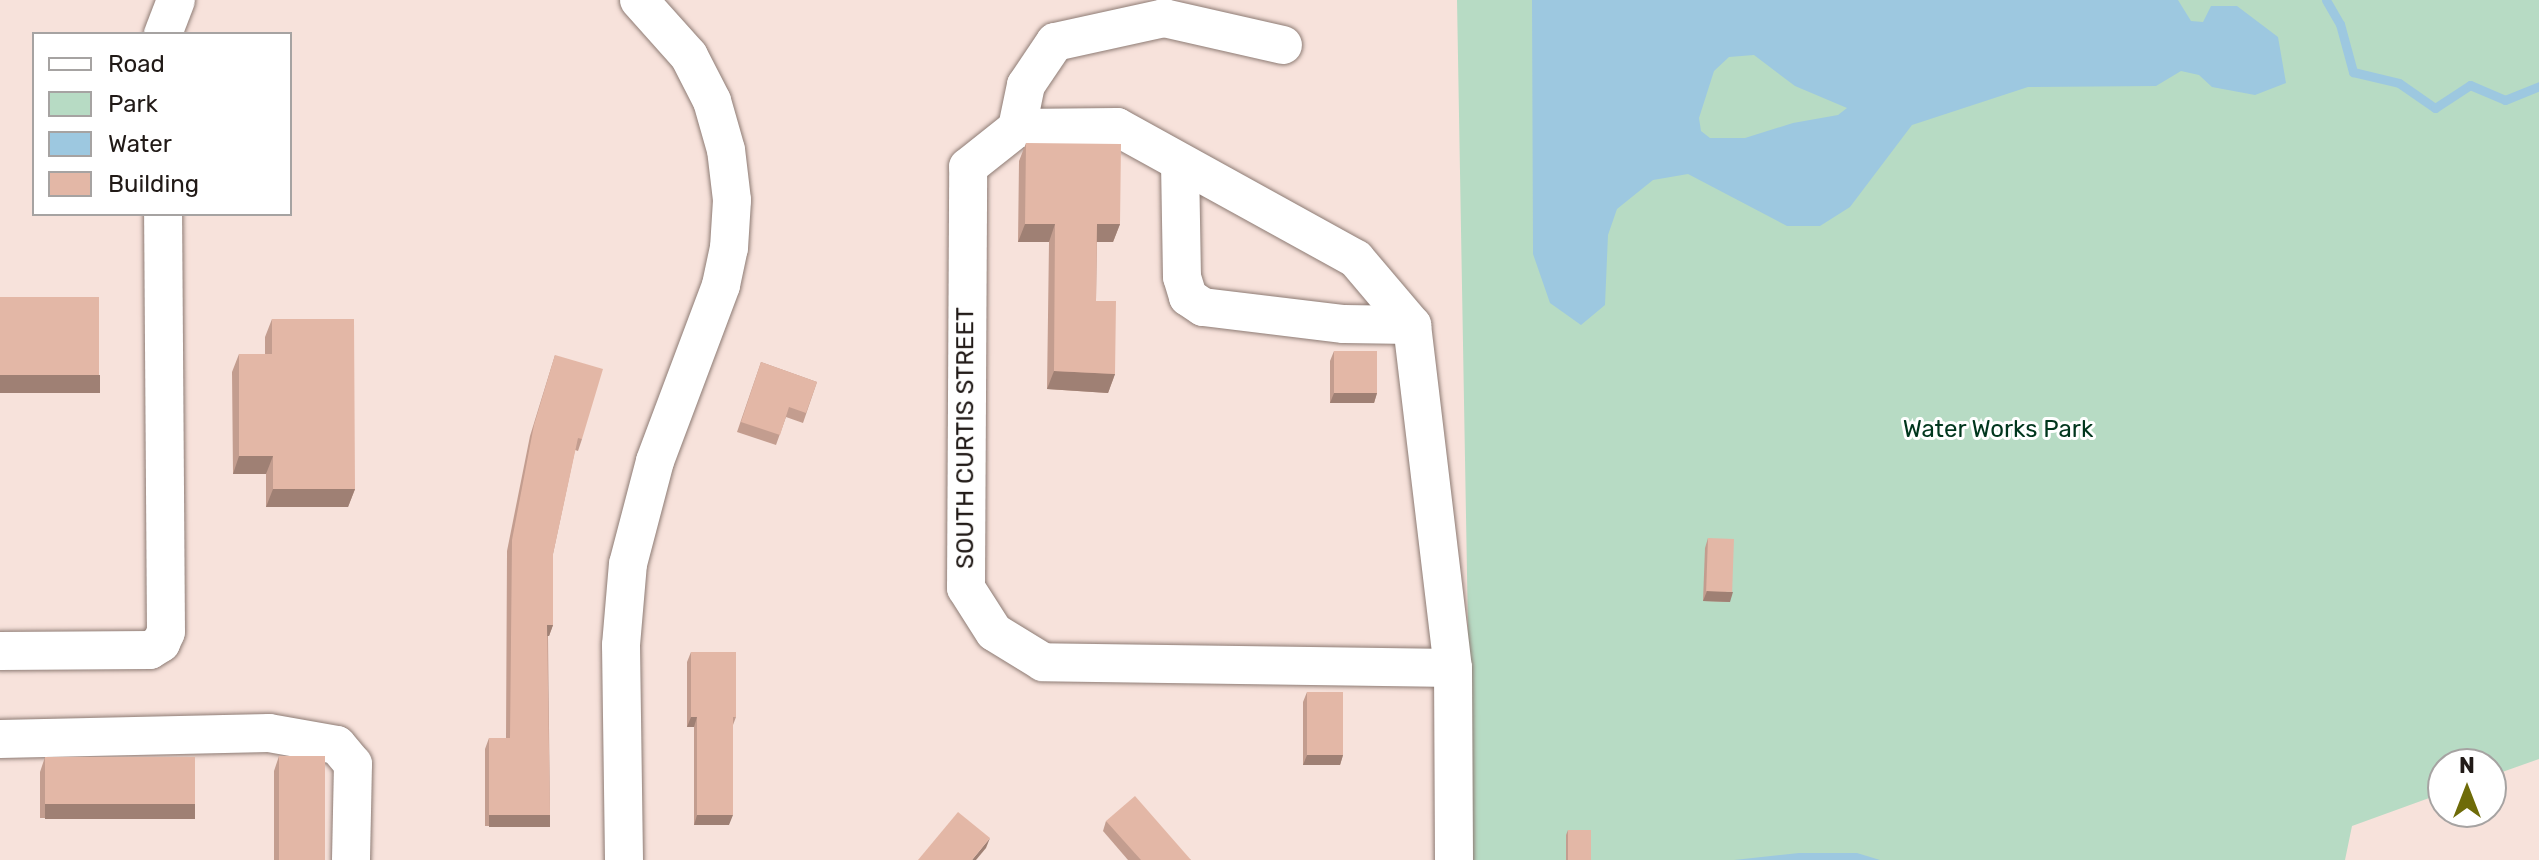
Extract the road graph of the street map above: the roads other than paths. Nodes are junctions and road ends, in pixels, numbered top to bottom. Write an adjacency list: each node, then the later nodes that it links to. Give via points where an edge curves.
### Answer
1 (176, 0): 3 (street)
2 (639, 0): 13 (street, via 689,56 712,101 726,150 732,200 721,285 655,461 628,564 621,645)
3 (164, 32)
4 (1283, 45): 5 (street, via 1164,18 1055,42 1026,85)
5 (1017, 128): 6 (street, via 1117,127); 10 (street, SOUTH CURTIS STREET, via 968,167 966,588 994,632 1043,662)
6 (1180, 163): 8 (street, via 1356,259); 8 (street, via 1182,277 1188,297 1203,307 1250,313 1344,324)
7 (163, 216): 9 (street, via 166,632 150,650)
8 (1412, 325): 10 (street)
9 (0, 651)
10 (1453, 668): 14 (street)
11 (0, 739): 12 (street, via 269,733 337,745 353,764)
12 (351, 860)
13 (624, 860)
14 (1454, 860)

